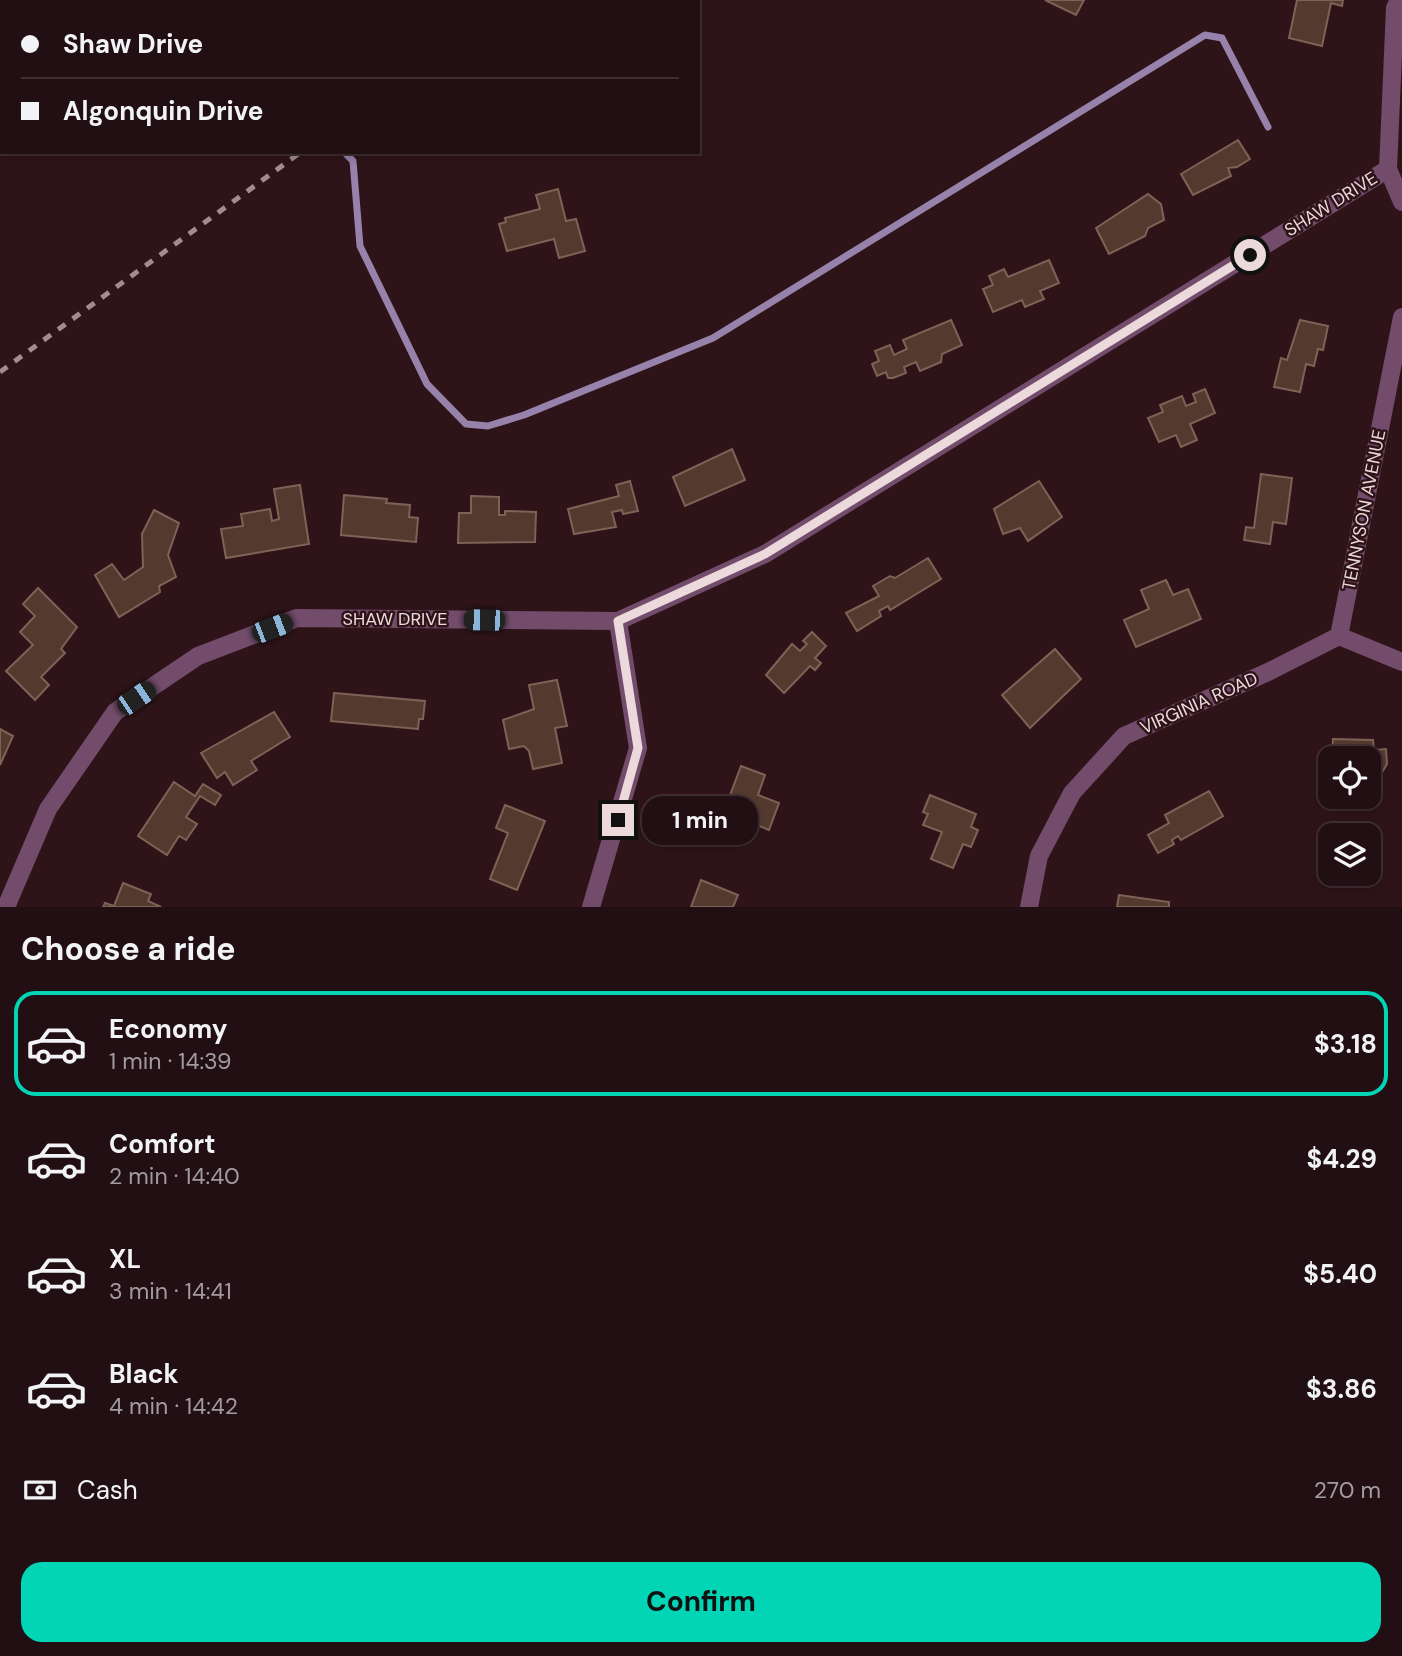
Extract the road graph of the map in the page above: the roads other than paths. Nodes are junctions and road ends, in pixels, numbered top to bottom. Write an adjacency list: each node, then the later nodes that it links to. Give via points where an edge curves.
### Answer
1 (1399, 0): 2 (street)
2 (1388, 169): 3 (street); 5 (street, SHAW DRIVE, via 765,554)
3 (1402, 202)
4 (1402, 317): 6 (street, TENNYSON AVENUE)
5 (618, 621): 8 (street, SHAW DRIVE, via 297,618 198,656 115,712 48,808); 9 (street, via 638,748)
6 (1339, 636): 7 (street); 10 (street, VIRGINIA ROAD, via 1125,736 1072,793 1039,856)
7 (1402, 662)
8 (6, 907)
9 (591, 907)
10 (1029, 907)

